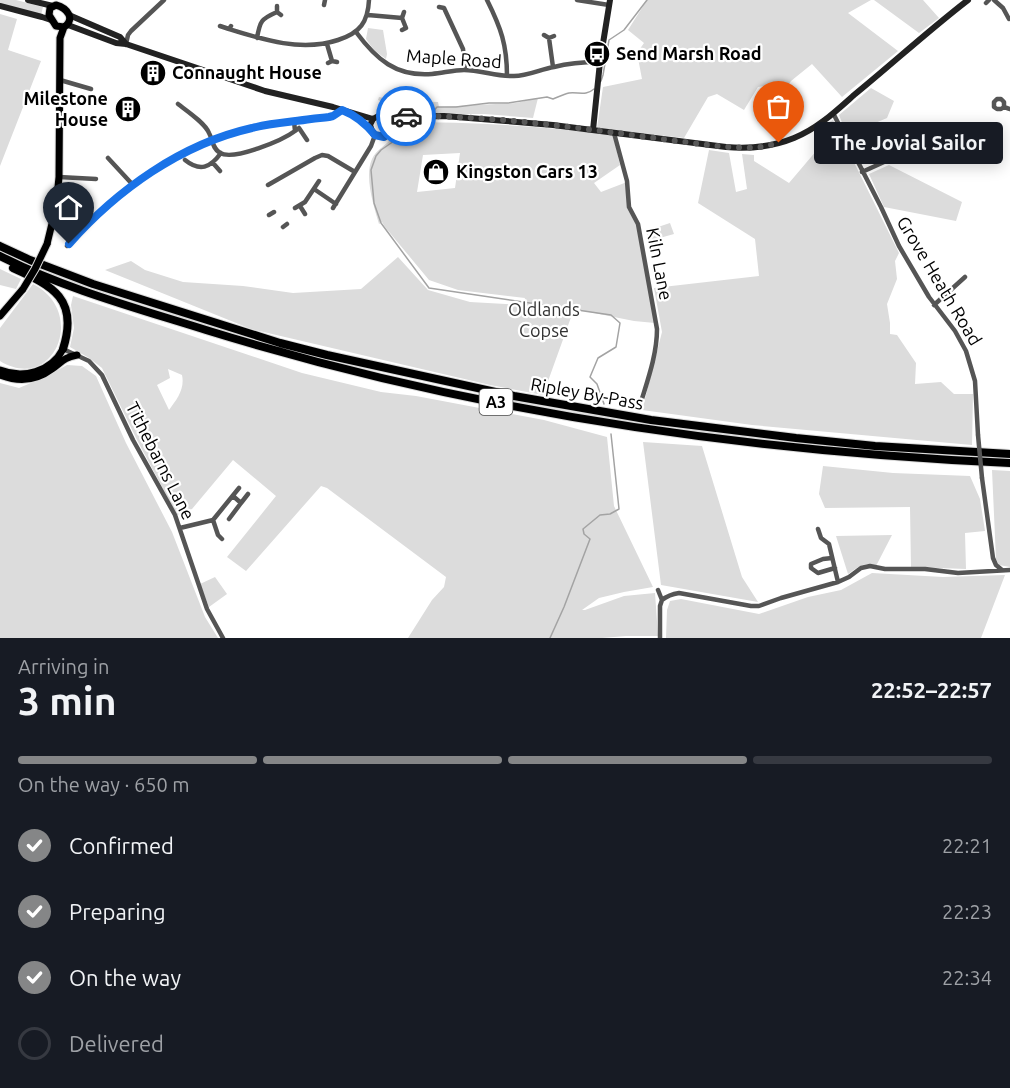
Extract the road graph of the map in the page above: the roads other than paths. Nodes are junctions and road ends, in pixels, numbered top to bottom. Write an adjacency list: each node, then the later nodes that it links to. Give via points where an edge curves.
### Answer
1 (28, 0): 10 (main road)
2 (65, 0): 14 (main road)
3 (164, 0): 25 (street, via 131,31)
4 (369, 0): 16 (street)
5 (577, 0): 9 (street)
6 (968, 0): 39 (main road)
7 (994, 0): 18 (street)
8 (490, 2): 31 (street, via 505,44)
9 (609, 2): 28 (main road)
10 (56, 4): 14 (main road); 19 (main road, via 48,12)
11 (0, 6): 19 (main road)
12 (444, 7): 30 (street, via 463,49)
13 (278, 11): 24 (street, via 261,22)
14 (67, 12): 19 (main road, via 70,21); 25 (main road)
15 (404, 12): 17 (street)
16 (368, 15): 17 (street); 22 (street)
17 (402, 18): 21 (street, via 406,28)
18 (1009, 20)
19 (60, 25): 25 (main road); 32 (main road)
20 (220, 26): 24 (street)
21 (402, 30)
22 (356, 32): 26 (street); 30 (street, Maple Road, via 376,56 402,71 425,75)
23 (544, 35): 29 (street, via 552,37)
24 (257, 38): 26 (street, via 298,45)
25 (126, 44): 36 (main road, via 265,91)
26 (327, 44): 27 (street)
27 (332, 62)
28 (600, 62): 29 (street, Maple Road); 48 (main road)
29 (553, 67): 31 (street, Maple Road, via 533,74)
30 (465, 70): 31 (street, Maple Road)
31 (507, 76)
32 (60, 80): 33 (street); 62 (main road)
33 (91, 90)
34 (178, 104): 37 (street)
35 (190, 106): 37 (street)
36 (333, 107): 38 (main road); 43 (street)
37 (186, 110): 53 (street, via 205,127)
38 (342, 110): 40 (main road); 43 (street)
39 (833, 113): 50 (main road, via 799,136 756,148); 61 (street, Grove Heath Road)
40 (352, 114): 44 (main road); 47 (main road)
41 (406, 116): 42 (main road); 46 (main road); 48 (main road)
42 (387, 117): 44 (main road); 46 (main road)
43 (321, 118): 45 (street)
44 (373, 119): 47 (main road)
45 (294, 121): 49 (street); 53 (street, via 250,128)
46 (392, 127): 51 (main road, via 387,135)
47 (371, 128): 51 (main road)
48 (593, 130): 50 (main road)
49 (295, 131): 52 (street, via 299,128); 55 (street, via 251,150)
50 (614, 133): 80 (street, Kiln Lane, via 627,181 629,207 638,225 657,329)
51 (378, 136): 60 (street)
52 (307, 140)
53 (211, 142): 55 (street); 65 (street, via 166,162)
54 (924, 146): 61 (street, via 893,134 890,155)
55 (221, 153): 58 (street)
56 (108, 158): 65 (street)
57 (185, 160): 58 (street, via 201,168)
58 (213, 163): 59 (street)
59 (220, 171)
60 (355, 172): 66 (street, via 322,155); 67 (street, via 335,206)
61 (862, 172): 74 (street, Grove Heath Road)
62 (59, 177): 63 (street); 75 (main road, bridge, via 48,243 23,289)
63 (96, 179)
64 (318, 181): 67 (street)
65 (133, 185): 70 (street)
66 (268, 185)
67 (314, 189): 68 (street, via 298,207)
68 (305, 214)
69 (0, 246): 81 (highway, Ripley By-Pass / A3, via 93,284 280,343 514,396 651,420 796,438 875,447)
70 (67, 246)
71 (0, 256): 82 (highway, Ripley By-Pass / A3, via 90,293 279,352 514,406 790,447)
72 (0, 262): 76 (highway, via 44,283 58,296 68,324)
73 (965, 277): 74 (street)
74 (934, 305): 93 (street, Grove Heath Road, bridge, via 962,341 975,381)
75 (1, 315)
76 (63, 349): 77 (street, Tithebarns Lane); 78 (main road, via 38,371 19,374)
77 (78, 355): 79 (main road, via 61,360 35,378 19,380); 89 (street, Tithebarns Lane, via 102,375)
78 (0, 370)
79 (0, 375)
80 (641, 402)
81 (1010, 453)
82 (1010, 463)
83 (239, 489): 85 (street)
84 (248, 494): 86 (street)
85 (233, 496): 86 (street); 88 (street)
86 (241, 503): 87 (street)
87 (229, 519)
88 (213, 520): 89 (street); 91 (street)
89 (180, 528): 101 (street, Tithebarns Lane, via 207,609)
90 (818, 529): 92 (street, via 829,544)
91 (222, 539)
92 (832, 558): 94 (street); 94 (street, via 810,566 818,573)
93 (993, 558): 95 (street); 96 (street, Grove Heath Road)
94 (834, 568): 98 (street)
95 (989, 570): 96 (street); 98 (street, via 958,573 870,566)
96 (1002, 570): 97 (street)
97 (1010, 570)
98 (838, 582): 100 (street, via 759,606 679,593)
99 (658, 590): 100 (street)
100 (662, 600): 102 (street)
101 (223, 638)
102 (660, 638)

